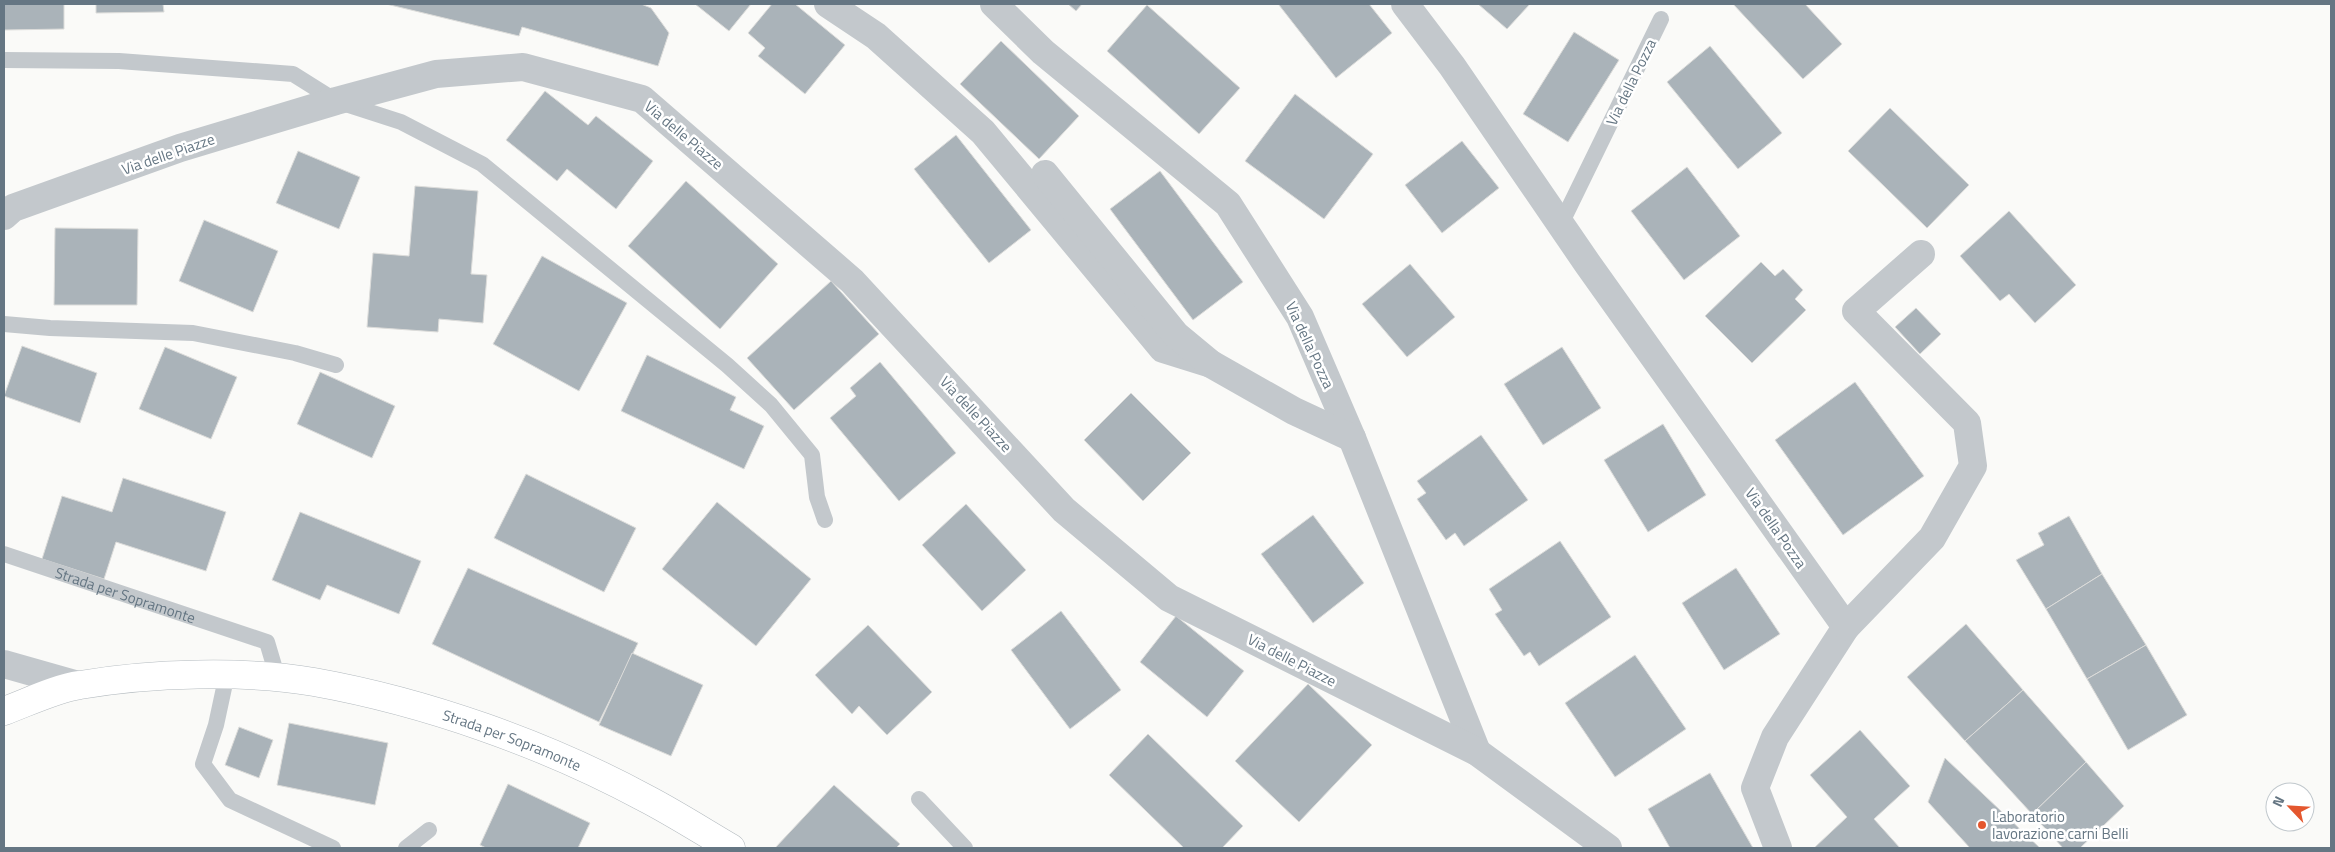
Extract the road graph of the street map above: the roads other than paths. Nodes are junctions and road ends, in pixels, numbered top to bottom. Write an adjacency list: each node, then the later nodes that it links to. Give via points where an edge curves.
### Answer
1 (828, 4): 12 (street, via 876,36 983,132 1164,349)
2 (994, 4): 14 (street, Via della Pozza, via 1043,52 1228,204 1300,317)
3 (1405, 4): 9 (street, Via della Pozza)
4 (1661, 19): 9 (lane, Via della Pozza)
5 (4, 60): 6 (lane, via 120,61 293,74)
6 (336, 101): 8 (street, Via delle Piazze, via 180,148 13,208); 15 (lane, via 401,122 482,164 728,365 771,405 812,455 817,497); 23 (street, Via delle Piazze, via 436,74 523,67 642,99 852,281 1064,510 1169,598)
7 (1045, 174): 12 (street, via 1176,335)
8 (4, 216)
9 (1561, 224): 17 (street, Via della Pozza)
10 (1921, 254): 17 (street, via 1856,311 1967,423 1972,466 1932,538)
11 (4, 324): 13 (lane, via 194,333 295,353)
12 (1211, 364): 14 (street, via 1294,411)
13 (336, 365)
14 (1352, 438): 23 (street, Via della Pozza)
15 (825, 520)
16 (4, 554): 20 (lane, Strada per Sopramonte, via 267,642)
17 (1846, 627): 31 (street, via 1775,738 1755,788)
18 (4, 664): 21 (street)
19 (227, 674): 20 (main road, Strada per Sopramonte); 21 (main road, Strada per Sopramonte); 26 (lane, via 216,725 203,764 230,800)
20 (278, 679): 28 (main road, Strada per Sopramonte, via 323,684 466,722 561,758 628,789)
21 (78, 685): 22 (main road, Strada per Sopramonte)
22 (4, 711)
23 (1478, 752): 30 (street, Via delle Piazze)
24 (919, 799): 29 (lane)
25 (429, 830): 27 (lane)
26 (333, 848)
27 (406, 848)
28 (731, 848)
29 (965, 848)
30 (1608, 848)
31 (1778, 848)

